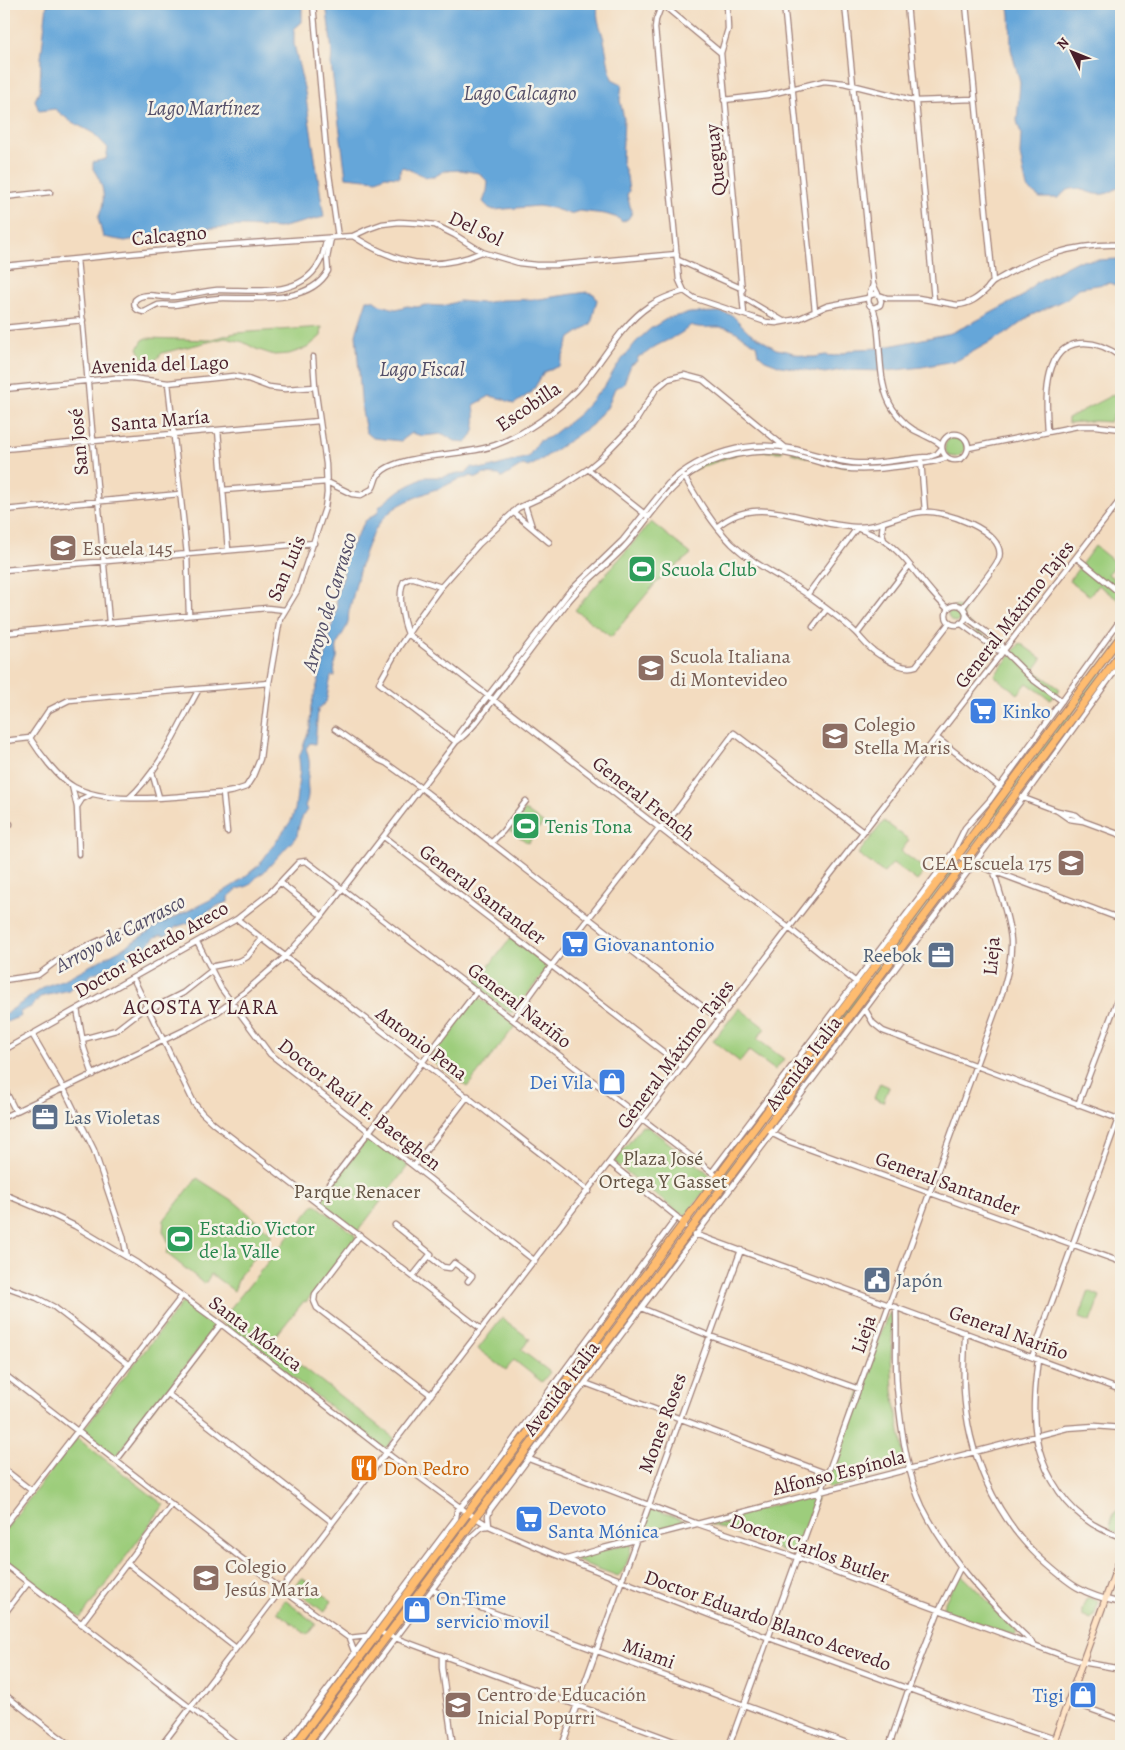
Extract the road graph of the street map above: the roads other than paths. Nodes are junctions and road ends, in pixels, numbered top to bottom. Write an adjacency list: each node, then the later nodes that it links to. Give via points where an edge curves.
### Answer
1 (313, 4): 18 (street, via 327,160)
2 (662, 4): 8 (street); 21 (street, via 655,28)
3 (728, 4): 8 (street, Queguay, via 728,29)
4 (784, 4): 10 (street)
5 (845, 4): 9 (street)
6 (907, 4): 13 (street)
7 (966, 4): 11 (street)
8 (721, 53): 12 (street, Queguay)
9 (854, 86): 10 (street, via 834,81); 13 (street); 26 (street)
10 (792, 88): 12 (street, via 767,95); 41 (street)
11 (974, 99): 13 (street); 25 (street)
12 (724, 100): 27 (street, Queguay)
13 (916, 101): 37 (street)
14 (50, 192): 15 (street)
15 (4, 197)
16 (353, 236): 18 (street, Del Sol); 20 (street, via 385,255 423,264 439,265); 20 (street, Del Sol, via 382,224 418,223 455,234)
17 (329, 238): 18 (street, Calcagno); 22 (street, Calcagno); 28 (street, via 322,257 309,276 301,283); 33 (street, via 328,271 320,282 305,291)
18 (338, 238)
19 (1121, 245): 25 (street, via 1048,254)
20 (482, 252): 21 (street, Del Sol, via 519,263 546,265)
21 (677, 254): 23 (street)
22 (77, 259): 24 (street, Calcagno); 44 (street, San José)
23 (678, 260): 27 (street); 30 (street, via 679,280)
24 (4, 266)
25 (993, 282): 37 (street, via 969,302 957,305)
26 (873, 284): 31 (street); 32 (street)
27 (742, 289): 34 (street, Queguay)
28 (274, 290): 29 (street); 33 (street)
29 (207, 291): 36 (street); 36 (street, via 172,297 138,296 134,304 137,310 144,312 157,305)
30 (684, 291): 42 (street, via 694,298); 72 (street, Escobilla, via 647,307 576,391 538,423 516,436 484,449 402,461 380,473 372,489 361,495)
31 (878, 295): 32 (street); 35 (street); 39 (street)
32 (869, 297): 38 (street); 40 (street)
33 (275, 298): 36 (street)
34 (744, 298): 42 (street, Queguay); 45 (street)
35 (887, 298): 37 (street); 39 (street)
36 (207, 299)
37 (934, 300)
38 (859, 301): 40 (street); 41 (street)
39 (880, 305): 40 (street); 43 (street)
40 (871, 307): 43 (street)
41 (815, 311): 45 (street)
42 (744, 314): 45 (street, via 758,320)
43 (876, 315): 59 (street, via 883,381 891,407 909,427)
44 (83, 320): 46 (street); 49 (street, San José)
45 (785, 322)
46 (4, 328)
47 (313, 356): 51 (street, San Luis)
48 (1121, 357): 56 (street, via 1088,343 1068,346 1060,353 1050,372 1048,385)
49 (88, 381): 50 (street, Avenida del Lago, via 132,378); 52 (street, Avenida del Lago); 60 (street, San José)
50 (168, 383): 51 (street, Avenida del Lago, via 233,376 269,387); 57 (street)
51 (315, 387): 53 (street, San Luis)
52 (4, 389)
53 (319, 421): 55 (street, Santa María); 72 (street, San Luis)
54 (1121, 429): 56 (street, via 1089,425)
55 (218, 430): 57 (street, Santa María); 73 (street)
56 (1048, 432): 63 (street)
57 (173, 434): 60 (street, Santa María); 74 (street)
58 (945, 438): 59 (street); 61 (street); 63 (street, via 951,434 961,435)
59 (934, 440): 61 (street)
60 (93, 441): 64 (street, Santa María); 76 (street, San José)
61 (942, 447): 66 (street, via 934,455); 67 (street)
62 (786, 448): 65 (street); 66 (street, via 865,464); 69 (street, via 703,380 684,375 668,379 656,389 628,430); 70 (street, via 733,449)
63 (968, 448): 67 (street, via 966,454 958,459)
64 (4, 449)
65 (785, 454): 68 (street, via 856,470); 71 (street, via 739,453 709,463)
66 (921, 457): 68 (street)
67 (947, 457): 68 (street)
68 (922, 463): 79 (street)
69 (588, 469): 77 (street, via 553,492); 81 (street)
70 (682, 472): 71 (street); 81 (street, via 668,484)
71 (685, 477): 81 (street); 84 (street)
72 (327, 482): 73 (street); 88 (street, San Luis, via 326,508)
73 (223, 490): 89 (street)
74 (180, 494): 76 (street); 90 (street)
75 (1121, 499): 91 (street, General Máximo Tajes)
76 (99, 502): 78 (street); 92 (street, San José)
77 (524, 505): 80 (street); 83 (street)
78 (4, 510)
79 (925, 511): 82 (street); 98 (street, via 951,516 980,529 997,543 999,558)
80 (513, 512): 83 (street); 95 (street)
81 (646, 515): 113 (street, via 569,592)
82 (883, 523): 85 (street); 86 (street)
83 (532, 527): 87 (street)
84 (717, 527): 85 (street, via 734,516 766,510); 97 (street, via 756,564)
85 (856, 528): 86 (street); 97 (street)
86 (884, 541): 93 (street)
87 (549, 542)
88 (314, 543): 89 (street); 100 (street, San Luis, via 297,591)
89 (228, 550): 90 (street)
90 (187, 554): 92 (street); 102 (street)
91 (1076, 558): 96 (street); 114 (street, General Máximo Tajes)
92 (104, 562): 94 (street); 105 (street, San José)
93 (909, 566): 99 (street); 111 (street)
94 (4, 570)
95 (441, 587): 110 (street); 110 (street, via 414,578 404,581 401,589 403,619)
96 (1121, 594)
97 (807, 595): 101 (street)
98 (963, 607): 99 (street, via 955,605); 103 (street)
99 (948, 609): 106 (street)
100 (285, 610): 102 (street, via 267,608); 117 (street, San Luis, via 280,619)
101 (826, 610): 108 (street); 111 (street)
102 (189, 615): 105 (street)
103 (966, 615): 107 (street); 114 (street, via 1001,643)
104 (1121, 619): 121 (street, Avenida Italia)
105 (109, 622): 109 (street)
106 (950, 622): 107 (street); 111 (street, via 922,660 908,668 880,655)
107 (960, 623): 114 (street, via 997,650)
108 (813, 627)
109 (4, 633)
110 (408, 634): 119 (street, General French); 126 (street, via 379,683)
111 (856, 634)
112 (1121, 636): 147 (main road, Avenida Italia)
113 (527, 651): 119 (street); 120 (street)
114 (1004, 651): 121 (street, via 1032,679); 124 (street, General Máximo Tajes)
115 (1121, 652): 133 (main road, Avenida Italia)
116 (1121, 663): 133 (street, Avenida Italia)
117 (269, 683): 118 (street); 131 (street, San Luis, via 260,759 253,776 246,787)
118 (199, 689): 123 (street, via 70,700 49,710); 127 (street)
119 (488, 696): 120 (street, General French); 126 (street, via 459,733)
120 (493, 700): 126 (street); 140 (street, General French)
121 (1062, 701): 129 (street, Avenida Italia)
122 (335, 729): 130 (street)
123 (30, 738): 125 (street); 128 (street, via 51,766)
124 (937, 738): 129 (street); 142 (street, General Máximo Tajes)
125 (4, 741)
126 (456, 742): 130 (street)
127 (152, 771): 134 (street); 135 (street)
128 (72, 786): 132 (street); 137 (street)
129 (1000, 787): 147 (street, Avenida Italia, via 965,828)
130 (421, 788): 144 (street); 145 (street)
131 (223, 793): 134 (street); 141 (street)
132 (91, 794): 135 (street); 137 (street, via 82,798)
133 (1019, 796): 143 (street, via 1058,811 1069,819); 149 (main road, Avenida Italia)
134 (159, 797): 135 (street)
135 (129, 798)
136 (526, 801): 145 (street)
137 (77, 806): 146 (street)
138 (4, 824): 139 (street)
139 (10, 824)
140 (659, 828): 142 (street, via 666,824 734,733); 155 (street); 158 (street, General French)
141 (227, 832)
142 (863, 832): 158 (street, General Máximo Tajes)
143 (1121, 835)
144 (384, 837): 152 (street); 162 (street, General Santander)
145 (491, 843): 155 (street)
146 (79, 854)
147 (956, 854): 149 (street); 166 (main road, Avenida Italia)
148 (302, 860): 151 (street, Doctor Ricardo Areco); 152 (street, General Nariño)
149 (969, 863): 150 (street); 172 (street, Avenida Italia); 191 (main road, Avenida Italia)
150 (994, 872): 157 (street); 181 (street, Lieja, via 1007,921 1010,956 1002,993)
151 (281, 883): 154 (street); 156 (street, Doctor Ricardo Areco)
152 (344, 888): 154 (street); 168 (street, General Nariño)
153 (156, 914): 165 (street, via 58,960 38,975)
154 (322, 916): 161 (street)
155 (588, 918): 162 (street); 174 (street)
156 (237, 919): 159 (street, Antonio Pena); 160 (street, Doctor Ricardo Areco)
157 (1121, 919)
158 (789, 928): 166 (street, General French); 174 (street, General Máximo Tajes)
159 (262, 939): 161 (street, Antonio Pena); 163 (street, via 247,957)
160 (197, 942): 163 (street, Doctor Raúl E. Baetghen); 164 (street, Doctor Ricardo Areco)
161 (284, 957): 169 (street); 179 (street, Antonio Pena)
162 (552, 965): 173 (street); 180 (street, General Santander)
163 (211, 969): 169 (street, Doctor Raúl E. Baetghen); 170 (street, via 183,993)
164 (133, 978): 170 (street); 171 (street, Doctor Ricardo Areco)
165 (4, 980)
166 (859, 984): 195 (main road, Avenida Italia)
167 (1121, 990): 186 (street)
168 (477, 991): 173 (street, General Nariño); 179 (street)
169 (230, 1002): 177 (street, via 205,1020); 192 (street, Doctor Raúl E. Baetghen, via 270,1054)
170 (148, 1008): 176 (street, via 116,1030); 177 (street)
171 (77, 1009): 175 (street, Doctor Ricardo Areco); 176 (street)
172 (865, 1009): 181 (street, via 873,1023 883,1031); 191 (street, Avenida Italia)
173 (513, 1019): 189 (street, General Nariño)
174 (720, 1020): 180 (street, General Máximo Tajes)
175 (32, 1034): 178 (street, Doctor Ricardo Areco); 184 (street)
176 (83, 1039): 182 (street)
177 (164, 1041): 182 (street); 199 (street, via 202,1113)
178 (4, 1050)
179 (423, 1062): 185 (street, Antonio Pena); 192 (street)
180 (683, 1067): 189 (street, General Máximo Tajes)
181 (976, 1067): 186 (street); 197 (street, Lieja)
182 (93, 1075): 184 (street)
183 (4, 1088): 187 (street)
184 (64, 1089): 187 (street); 210 (street, via 94,1150)
185 (468, 1096): 194 (street); 196 (street, Antonio Pena)
186 (1078, 1105): 190 (street)
187 (16, 1112): 188 (street)
188 (4, 1117)
189 (644, 1119): 193 (street, General Máximo Tajes); 195 (street, General Nariño)
190 (1120, 1120): 207 (street)
191 (769, 1130): 197 (street, General Santander, via 787,1140); 202 (main road, Avenida Italia); 205 (street, Avenida Italia, via 712,1214)
192 (369, 1131): 194 (street, Doctor Raúl E. Baetghen); 199 (street)
193 (610, 1163): 196 (street, General Máximo Tajes); 201 (street)
194 (414, 1166): 211 (street, Doctor Raúl E. Baetghen)
195 (715, 1174): 200 (main road, Avenida Italia)
196 (588, 1191): 211 (street, General Máximo Tajes)
197 (930, 1192): 207 (street, General Santander); 217 (street, Lieja)
198 (4, 1194): 210 (street, Santa Mónica, via 67,1222)
199 (316, 1201): 206 (street)
200 (692, 1212): 202 (street); 203 (main road, Avenida Italia)
201 (677, 1217): 203 (street); 230 (street, Avenida Italia)
202 (700, 1218): 205 (main road, Avenida Italia)
203 (683, 1224): 205 (street); 230 (main road, Avenida Italia)
204 (395, 1226): 209 (street, via 431,1254)
205 (693, 1233): 208 (street, General Nariño); 219 (street, Avenida Italia); 245 (main road, Avenida Italia)
206 (360, 1235): 213 (street); 233 (street, via 315,1294 317,1308)
207 (1072, 1244): 212 (street, General Santander); 224 (street)
208 (741, 1250): 217 (street, General Nariño); 223 (street, Mones Roses)
209 (429, 1256): 213 (street); 214 (street, via 443,1267 450,1268 454,1262 472,1276)
210 (127, 1257): 216 (street, Santa Mónica)
211 (535, 1261): 221 (street, General Máximo Tajes)
212 (1121, 1262)
213 (413, 1276): 221 (street)
214 (468, 1281)
215 (4, 1286): 226 (street, via 54,1307)
216 (182, 1296): 220 (street, Santa Mónica); 226 (street)
217 (889, 1305): 218 (street, General Nariño); 229 (street, Lieja)
218 (896, 1307): 222 (street, General Nariño); 243 (street, via 897,1388)
219 (641, 1308): 223 (street); 228 (street, Avenida Italia)
220 (221, 1324): 232 (street); 238 (street, Santa Mónica)
221 (481, 1329): 233 (street, General Máximo Tajes)
222 (965, 1332): 224 (street, General Nariño); 239 (street, via 964,1391)
223 (710, 1336): 229 (street); 234 (street, Mones Roses)
224 (1032, 1357): 225 (street, General Nariño)
225 (1038, 1359): 231 (street, General Nariño); 237 (street)
226 (129, 1365): 236 (street)
227 (4, 1374): 236 (street)
228 (585, 1383): 234 (street); 240 (street, Avenida Italia)
229 (859, 1389): 244 (street, Lieja)
230 (555, 1390): 246 (main road, Avenida Italia)
231 (1121, 1390)
232 (168, 1394): 241 (street); 255 (street)
233 (431, 1395): 238 (street, General Máximo Tajes)
234 (680, 1419): 244 (street); 251 (street, Mones Roses)
235 (1121, 1428): 237 (street, Alfonso Espínola, via 1080,1427)
236 (77, 1432): 241 (street); 247 (street)
237 (1036, 1436): 239 (street, Alfonso Espínola); 259 (street, via 1047,1470 1072,1507 1093,1524)
238 (387, 1453): 252 (street, Santa Mónica); 255 (street, General Máximo Tajes)
239 (975, 1453): 243 (street, Alfonso Espínola); 273 (street, via 1003,1513 1024,1541 1071,1584)
240 (529, 1459): 245 (street, Avenida Italia); 251 (street, Doctor Carlos Butler)
241 (116, 1461): 250 (street)
242 (4, 1469): 247 (street)
243 (911, 1469): 248 (street, Alfonso Espínola); 268 (street, via 922,1505)
244 (828, 1474): 248 (street, Lieja)
245 (508, 1481): 249 (main road, Avenida Italia)
246 (486, 1483): 249 (street); 252 (street, Avenida Italia); 253 (main road, Avenida Italia); 254 (main road, via 488,1490)
247 (32, 1491): 257 (street)
248 (822, 1491): 256 (street, Alfonso Espínola); 264 (street, Lieja)
249 (500, 1492): 254 (main road, Avenida Italia); 258 (street, Avenida Italia, via 488,1513)
250 (172, 1504): 266 (street); 271 (street)
251 (649, 1505): 256 (street, Doctor Carlos Butler); 260 (street, Mones Roses)
252 (460, 1507): 253 (street, Santa Mónica); 280 (street, Avenida Italia, via 450,1526)
253 (468, 1513): 254 (street, Santa Mónica); 261 (main road, Avenida Italia); 262 (main road, via 468,1520)
254 (476, 1518): 258 (street, Doctor Eduardo Blanco Acevedo); 262 (main road, Avenida Italia)
255 (332, 1522): 271 (street, General Máximo Tajes)
256 (698, 1524): 260 (street, Alfonso Espínola); 264 (street, Doctor Carlos Butler)
257 (4, 1526)
258 (489, 1526): 265 (street, Doctor Eduardo Blanco Acevedo); 272 (street, Avenida Italia, via 482,1527 472,1536)
259 (1121, 1537)
260 (636, 1540): 265 (street, Alfonso Espínola); 269 (street, Mones Roses)
261 (447, 1541): 262 (street); 278 (main road, Avenida Italia)
262 (455, 1546): 279 (main road, Avenida Italia)
263 (1121, 1556): 273 (main road)
264 (798, 1558): 275 (street, Doctor Carlos Butler); 282 (street, Lieja)
265 (566, 1559): 269 (street, Doctor Eduardo Blanco Acevedo)
266 (127, 1563): 277 (street); 285 (street)
267 (4, 1564): 270 (street)
268 (960, 1568): 275 (street); 284 (street)
269 (621, 1581): 282 (street, Doctor Eduardo Blanco Acevedo); 286 (street, Mones Roses)
270 (28, 1583): 276 (street); 277 (street)
271 (281, 1589): 281 (street); 285 (street, General Máximo Tajes)
272 (432, 1590): 283 (street, Avenida Italia); 286 (street, Miami)
273 (1105, 1599): 274 (street); 289 (main road)
274 (1121, 1603)
275 (939, 1610): 284 (street, Doctor Carlos Butler); 292 (street)
276 (4, 1614)
277 (82, 1624): 298 (street)
278 (380, 1631): 279 (street); 280 (street); 290 (main road, Avenida Italia)
279 (389, 1634): 283 (street); 299 (main road, Avenida Italia)
280 (368, 1636): 281 (street); 287 (street, Avenida Italia)
281 (350, 1638): 287 (street)
282 (769, 1638): 292 (street, Doctor Eduardo Blanco Acevedo); 296 (street, Lieja)
283 (396, 1639): 288 (street); 299 (street, Avenida Italia)
284 (1035, 1644): 289 (street, Doctor Carlos Butler)
285 (236, 1648): 298 (street, General Máximo Tajes)
286 (596, 1649): 296 (street, Miami); 297 (street, Mones Roses)
287 (355, 1654): 290 (street); 294 (street, Avenida Italia)
288 (442, 1656): 297 (street); 310 (street)
289 (1082, 1662): 291 (street, Doctor Carlos Butler); 295 (main road)
290 (356, 1664): 294 (main road, Avenida Italia)
291 (1121, 1669)
292 (909, 1688): 302 (street, Doctor Eduardo Blanco Acevedo); 315 (street)
293 (4, 1694): 303 (street)
294 (328, 1695): 306 (street, Avenida Italia); 307 (main road, Avenida Italia)
295 (1068, 1701): 300 (street); 302 (main road)
296 (745, 1704): 313 (street, Lieja); 314 (street, Miami)
297 (576, 1706): 311 (street, Mones Roses); 312 (street)
298 (191, 1708): 304 (street, General Máximo Tajes); 305 (street)
299 (338, 1709): 301 (main road, Avenida Italia); 309 (street, Avenida Italia)
300 (1121, 1720)
301 (311, 1739): 308 (main road, Avenida Italia); 309 (street)
302 (1054, 1739): 316 (main road)
303 (71, 1746)
304 (162, 1746)
305 (240, 1746)
306 (285, 1746)
307 (294, 1746)
308 (305, 1746)
309 (315, 1746)
310 (453, 1746)
311 (562, 1746)
312 (687, 1746)
313 (729, 1746)
314 (855, 1746)
315 (889, 1746)
316 (1052, 1746)

